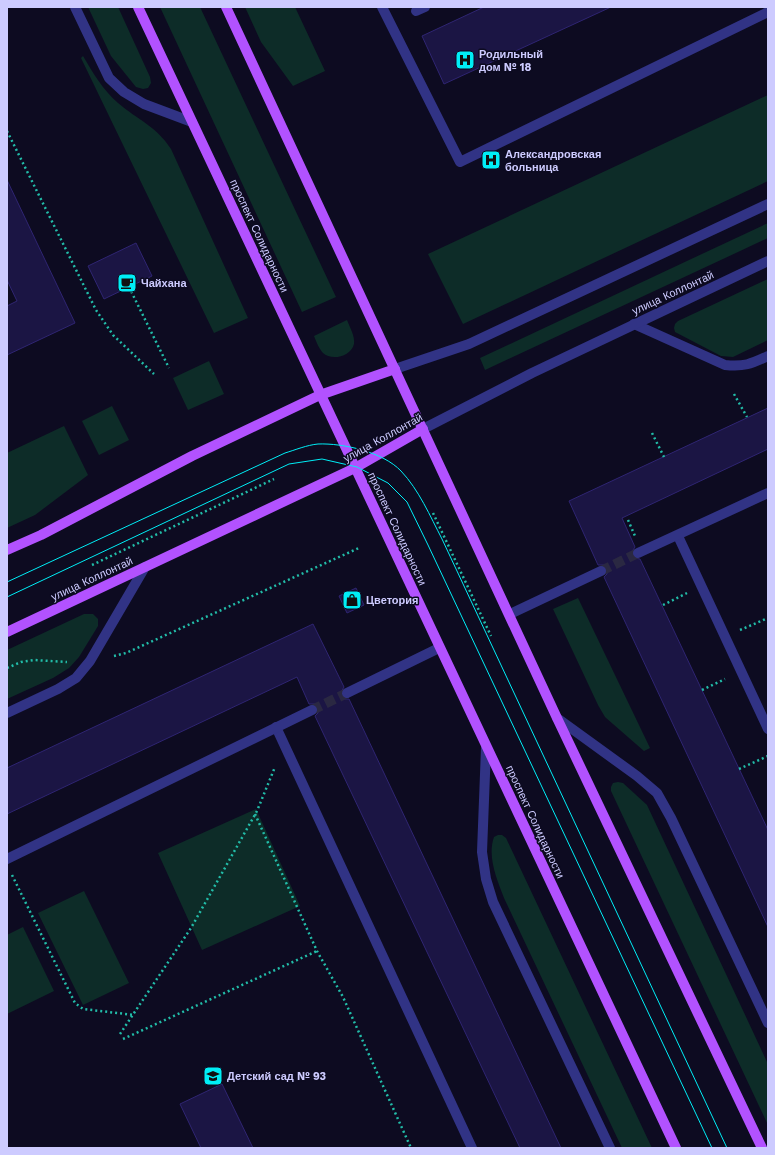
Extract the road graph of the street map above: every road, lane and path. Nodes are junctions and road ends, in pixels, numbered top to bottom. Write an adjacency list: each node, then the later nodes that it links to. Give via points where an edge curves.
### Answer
1 (75, 7): 6 (street, via 109,78 124,92 144,104)
2 (138, 7): 6 (main road, проспект Солидарности)
3 (226, 7): 14 (main road)
4 (382, 7): 5 (street, via 460,162)
5 (768, 12)
6 (192, 122): 17 (main road, проспект Солидарности)
7 (7, 131): 15 (path, via 96,310 113,335)
8 (768, 204): 14 (street, via 469,344)
9 (768, 261): 11 (street, улица Коллонтай)
10 (129, 287): 13 (path)
11 (634, 324): 12 (street, via 725,365 740,366); 19 (street, улица Коллонтай)
12 (768, 356)
13 (168, 368)
14 (395, 369): 17 (main road); 19 (main road)
15 (154, 374)
16 (734, 394): 18 (path)
17 (320, 395): 22 (main road, проспект Солидарности); 28 (main road, via 192,456)
18 (748, 417)
19 (423, 429): 22 (main road, улица Коллонтай); 35 (main road)
20 (652, 433): 21 (path)
21 (664, 457)
22 (355, 468): 31 (main road, улица Коллонтай); 40 (main road, проспект Солидарности)
23 (274, 480): 30 (path)
24 (768, 493): 26 (street)
25 (433, 512): 38 (path)
26 (678, 536): 29 (street); 33 (street)
27 (359, 548): 41 (path, via 126,653)
28 (7, 550)
29 (638, 553)
30 (92, 565)
31 (145, 567): 37 (main road, улица Коллонтай); 41 (street)
32 (601, 571): 35 (street)
33 (701, 586): 34 (path); 39 (street)
34 (662, 605)
35 (510, 614): 48 (main road)
36 (768, 618): 39 (path)
37 (7, 632)
38 (491, 636)
39 (725, 636): 43 (street)
40 (439, 648): 45 (street); 52 (main road, проспект Солидарности)
41 (90, 661): 42 (path, via 34,660); 47 (street, via 76,678)
42 (7, 668)
43 (741, 672): 44 (path); 50 (street)
44 (702, 690)
45 (347, 694)
46 (312, 710): 49 (street)
47 (7, 714)
48 (557, 718): 60 (street, via 657,793); 67 (main road)
49 (276, 727): 51 (street); 56 (street)
50 (768, 729)
51 (284, 744): 55 (path); 64 (street)
52 (486, 748): 65 (street, via 482,852 493,902); 66 (main road, проспект Солидарности)
53 (768, 756): 54 (path)
54 (739, 769)
55 (255, 814): 58 (path); 59 (path, via 192,928)
56 (7, 858)
57 (10, 872): 59 (path, via 75,1003 83,1009)
58 (317, 951): 62 (path); 63 (path, via 343,997)
59 (134, 1015): 61 (path)
60 (768, 1023)
61 (120, 1034)
62 (123, 1039)
63 (411, 1148)
64 (472, 1148)
65 (610, 1148)
66 (676, 1148)
67 (762, 1148)

